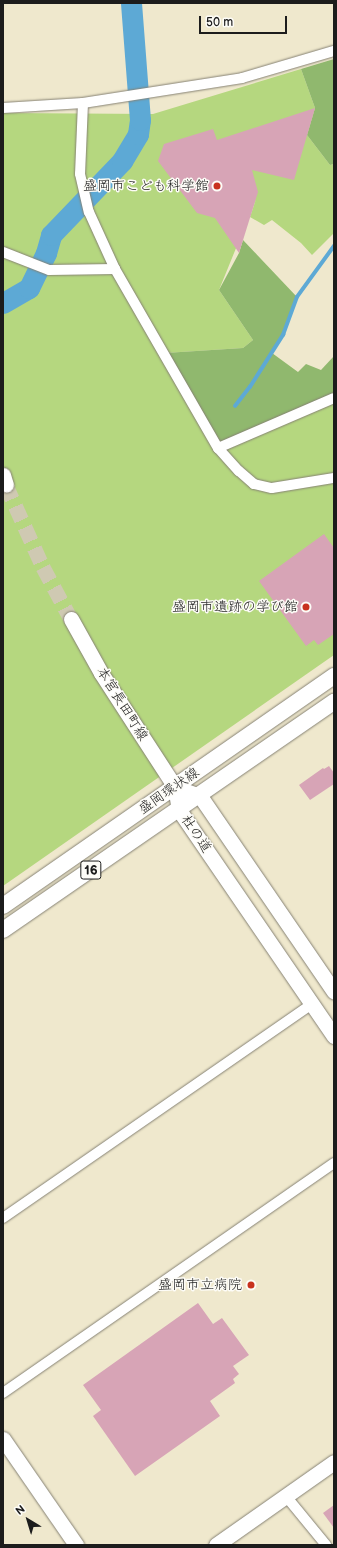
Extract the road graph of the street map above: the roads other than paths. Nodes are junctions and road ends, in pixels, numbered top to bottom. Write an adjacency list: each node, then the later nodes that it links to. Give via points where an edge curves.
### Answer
1 (334, 51): 2 (street, via 242,78)
2 (83, 103): 3 (street); 5 (street, via 80,174 89,212)
3 (3, 108)
4 (3, 252): 5 (street, via 41,268 69,271)
5 (115, 269): 7 (street)
6 (334, 398): 7 (street)
7 (218, 448): 8 (street, via 254,484 272,488)
8 (334, 478)
9 (71, 619): 12 (main road, 本宮長田町線, via 105,679)
10 (334, 676): 12 (main road, 盛岡環状線 / 16)
11 (334, 702): 13 (main road, 盛岡環状線 / 16)
12 (176, 787): 13 (main road, 杜の道); 14 (main road, 杜の道); 15 (main road, 盛岡環状線 / 16)
13 (200, 796): 14 (main road, 盛岡環状線 / 16); 17 (main road, 杜の道)
14 (179, 810): 16 (main road, 盛岡環状線 / 16); 18 (main road, 杜の道)
15 (3, 906)
16 (3, 930)
17 (334, 991)
18 (312, 1004): 19 (main road, 杜の道); 21 (street)
19 (334, 1036)
20 (334, 1163): 22 (street)
21 (3, 1218)
22 (3, 1393)
23 (3, 1439): 26 (main road)
24 (334, 1462): 25 (main road)
25 (285, 1495): 27 (main road); 28 (street)
26 (76, 1545)
27 (216, 1545)
28 (326, 1545)

